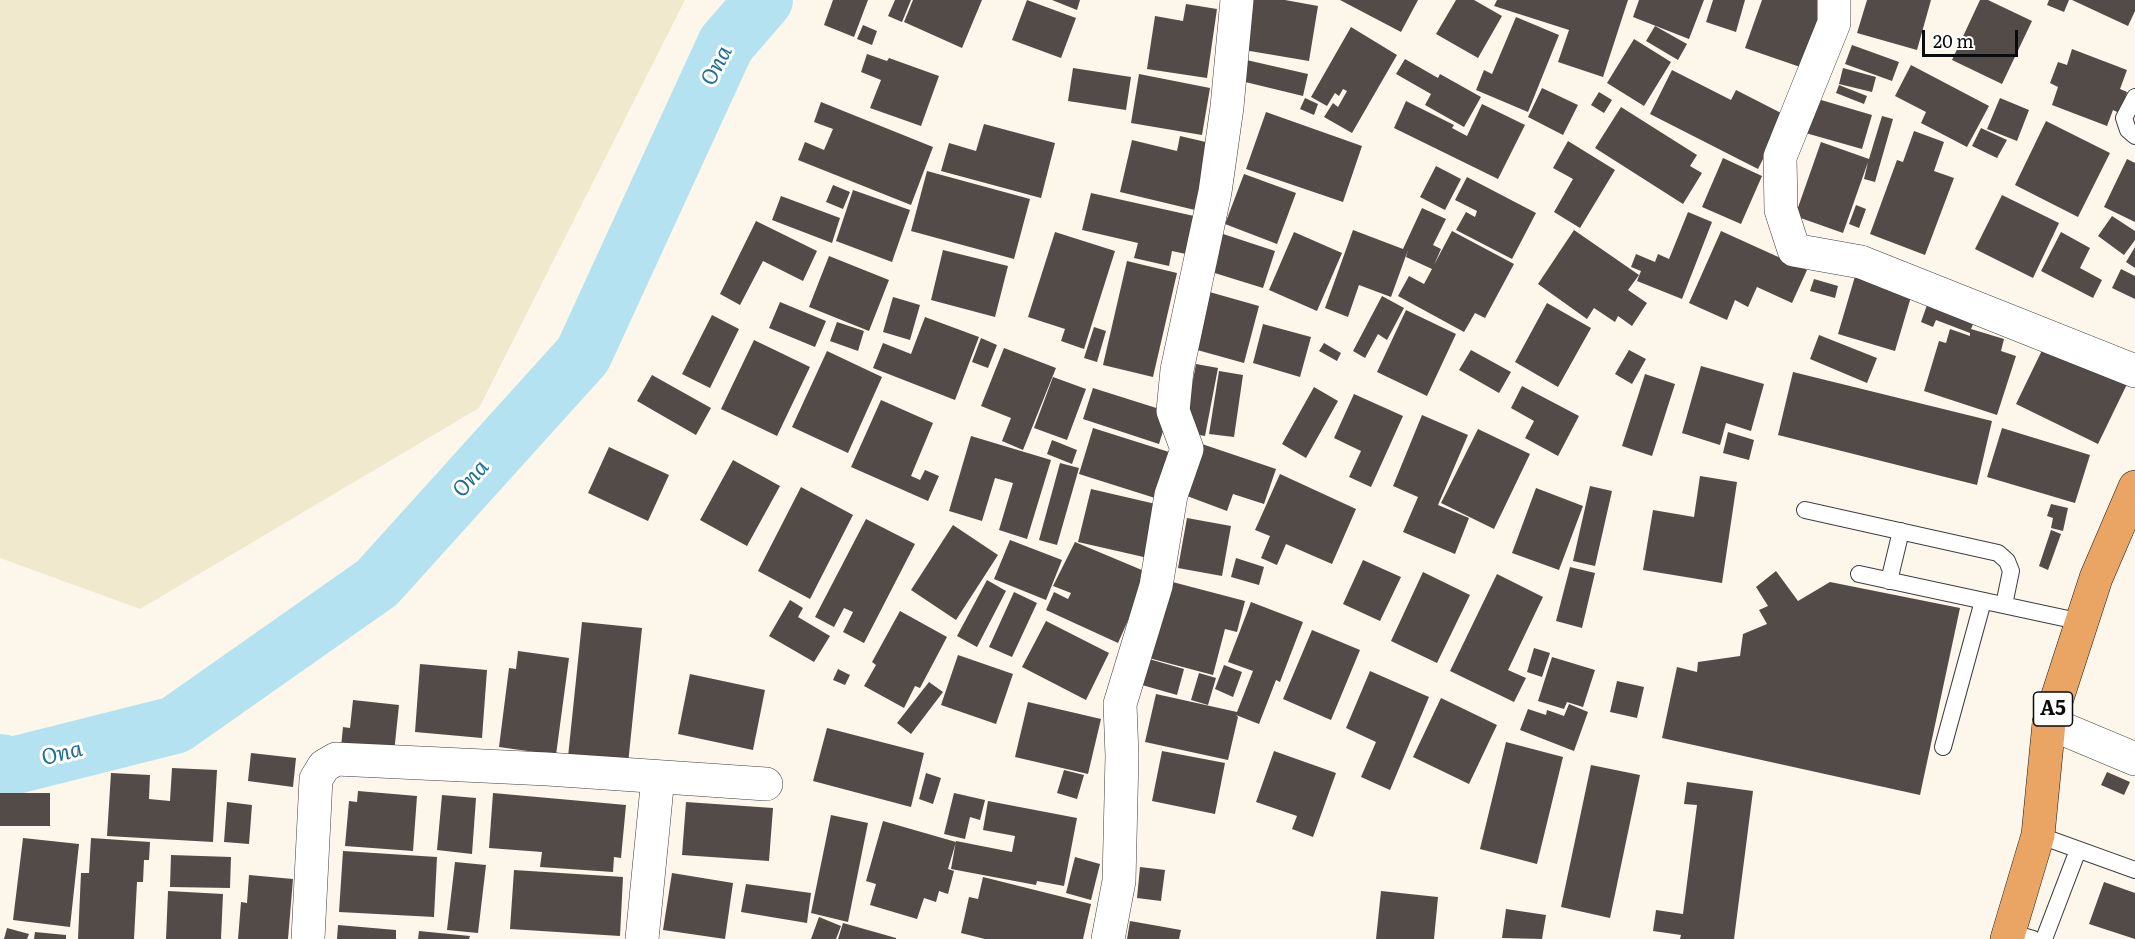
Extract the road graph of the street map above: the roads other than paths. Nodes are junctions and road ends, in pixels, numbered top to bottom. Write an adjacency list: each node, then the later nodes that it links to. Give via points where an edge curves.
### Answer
1 (1237, 0): 25 (street, via 1215,192 1173,411 1187,448 1171,495 1156,586 1120,704 1119,881)
2 (1834, 0): 5 (street, via 1834,23 1780,157 1781,210 1794,249 1861,262)
3 (2135, 97): 4 (lane, via 2124,118)
4 (2135, 136)
5 (2135, 371)
6 (2135, 487): 13 (highway, A5, via 2096,578)
7 (1805, 510): 8 (lane)
8 (1901, 531): 10 (lane); 12 (lane, via 1998,553 2011,571)
9 (1859, 574): 10 (lane)
10 (1889, 580): 11 (lane)
11 (1983, 601): 12 (lane); 15 (lane)
12 (2004, 605): 13 (lane)
13 (2082, 622): 14 (highway, A5)
14 (2049, 723): 16 (street); 19 (highway, A5)
15 (1943, 747)
16 (2135, 759)
17 (658, 777): 18 (street); 23 (street, via 336,759 324,766 316,778); 24 (street)
18 (766, 784)
19 (2038, 836): 20 (lane); 22 (highway, A5)
20 (2078, 850): 21 (lane); 26 (lane)
21 (2135, 870)
22 (2016, 937)
23 (308, 939)
24 (642, 939)
25 (1108, 939)
26 (2044, 939)

